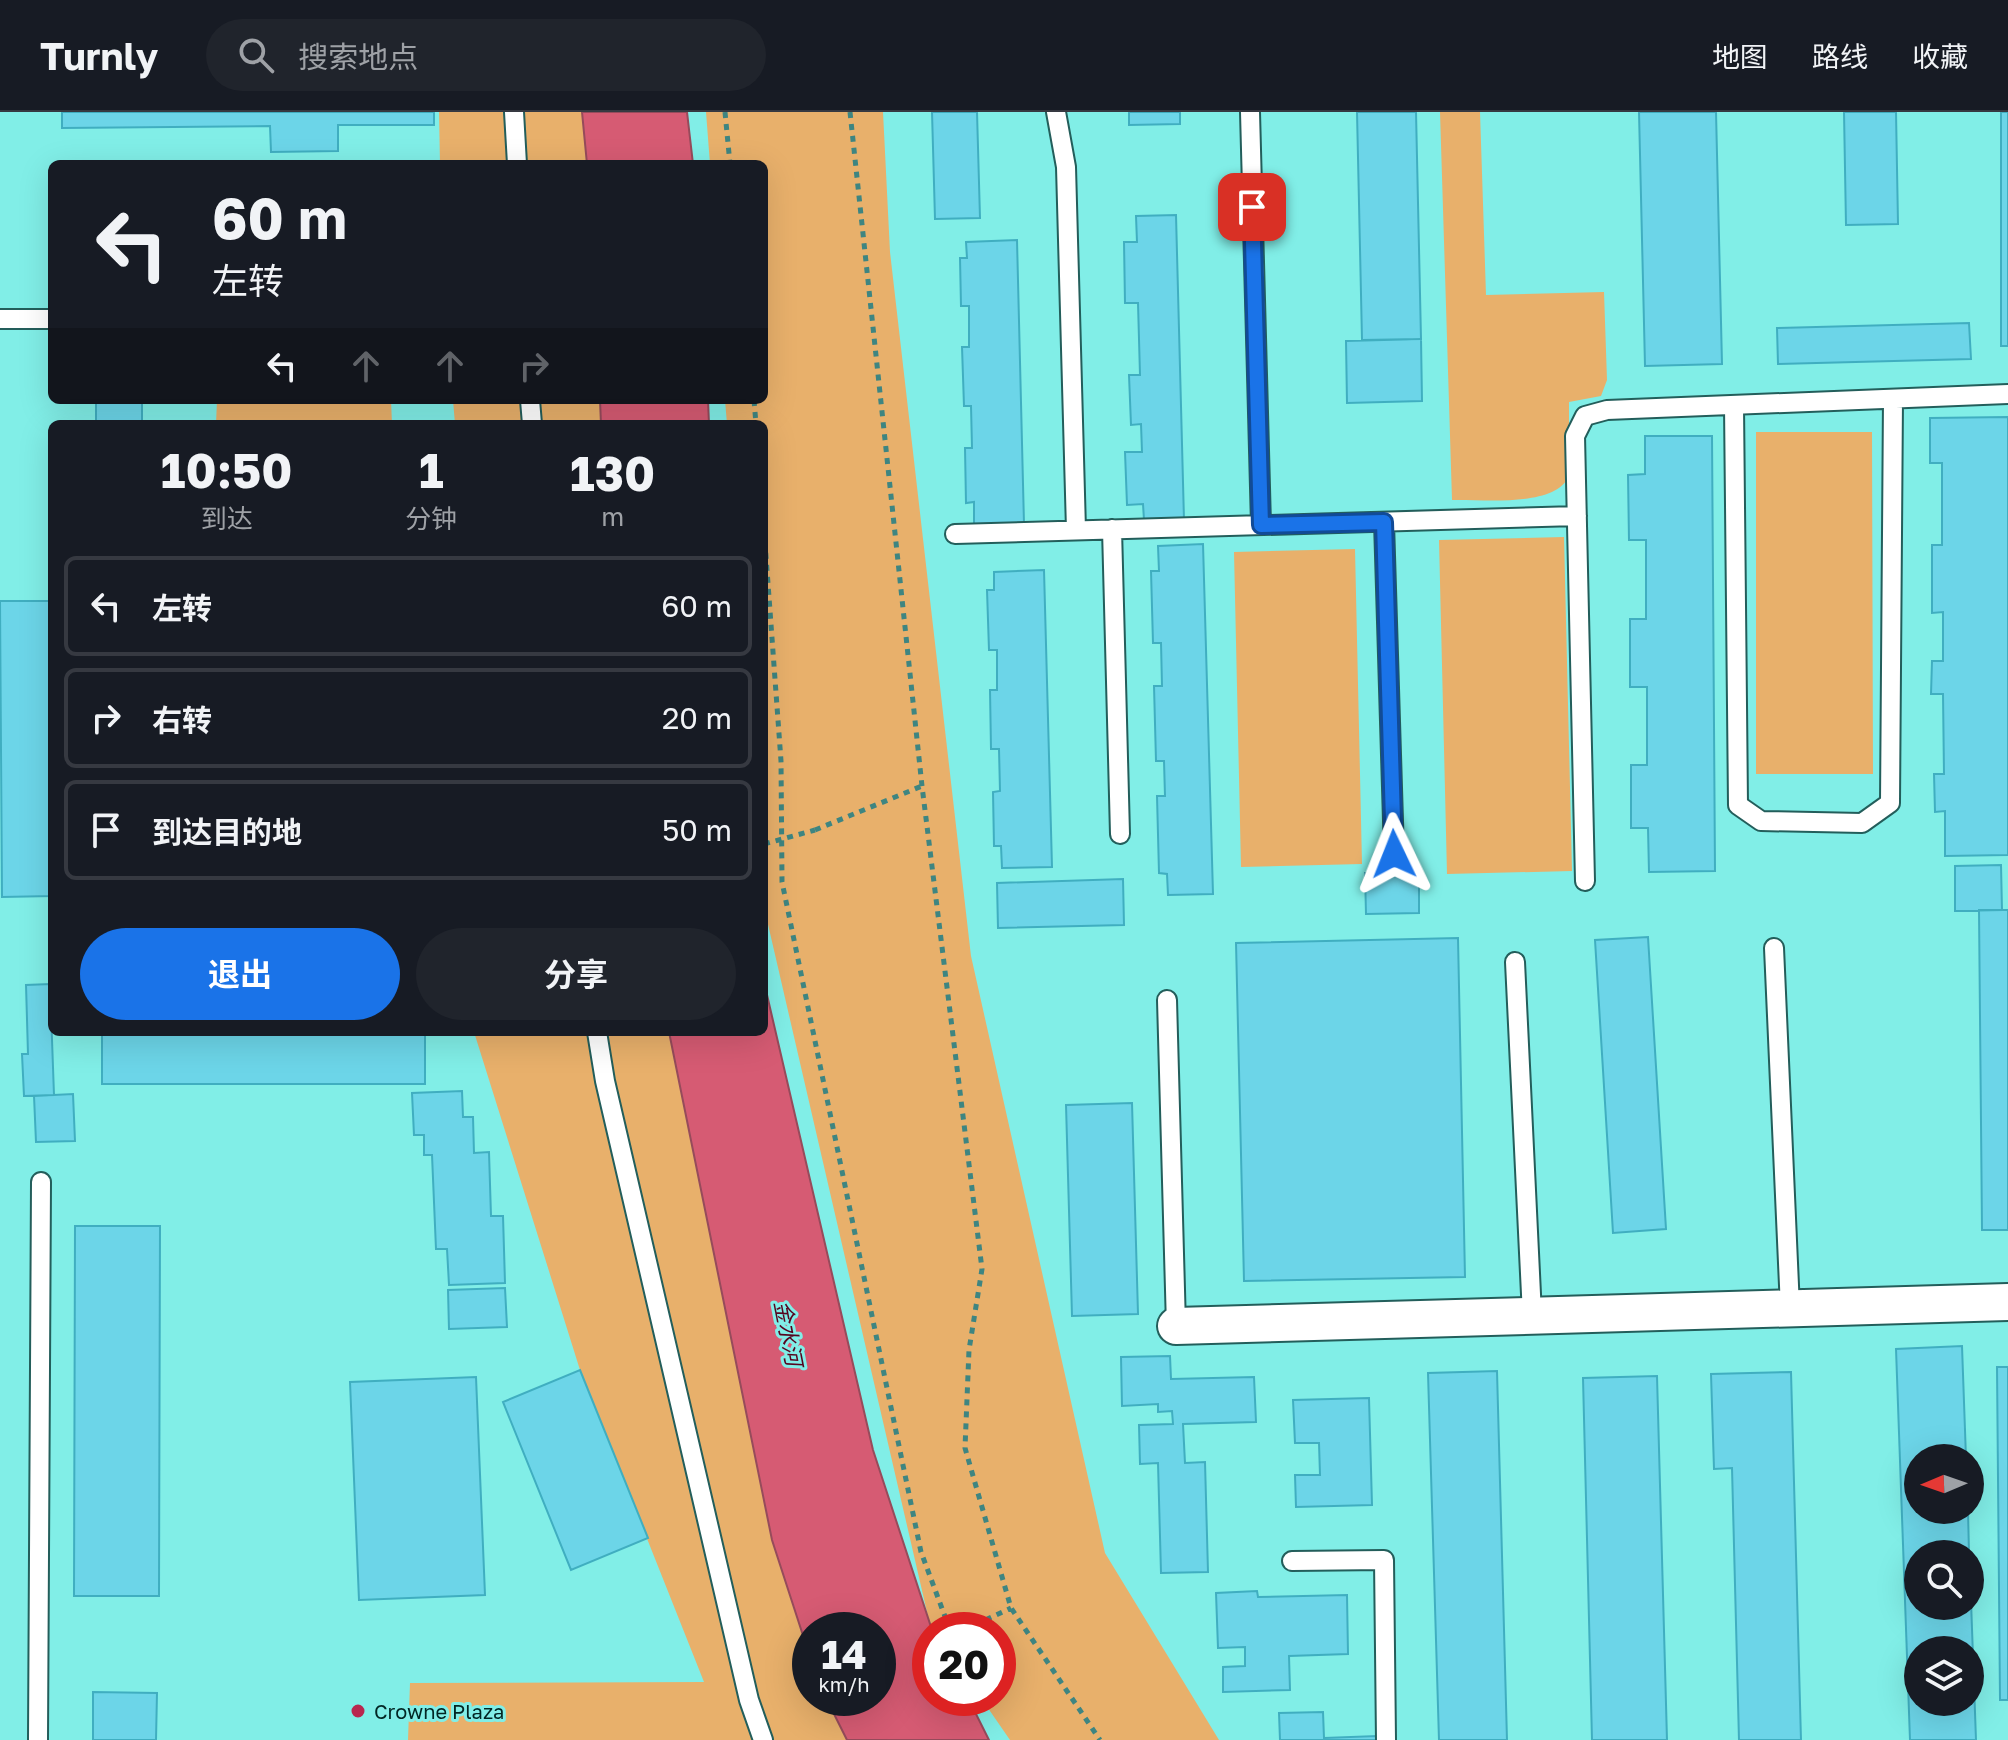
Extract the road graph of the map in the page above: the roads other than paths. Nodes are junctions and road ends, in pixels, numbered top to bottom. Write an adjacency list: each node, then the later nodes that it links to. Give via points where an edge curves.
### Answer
1 (514, 112): 4 (lane)
2 (1056, 112): 14 (lane, via 1066,167)
3 (1250, 112): 12 (lane)
4 (517, 160)
5 (0, 319): 6 (lane)
6 (48, 319)
7 (2008, 394): 8 (lane)
8 (1893, 399): 9 (lane); 9 (lane, via 1890,803 1862,823 1761,821 1738,805)
9 (1734, 405): 10 (lane, via 1607,410 1585,416 1575,436)
10 (1577, 516): 11 (lane); 18 (lane)
11 (1384, 522): 12 (lane); 17 (lane)
12 (1261, 525): 13 (lane)
13 (1112, 529): 14 (lane); 16 (lane)
14 (1076, 530): 15 (lane)
15 (955, 534)
16 (1120, 834)
17 (1394, 854)
18 (1585, 881)
19 (1774, 948): 25 (lane)
20 (1515, 962): 26 (lane)
21 (1167, 1000): 27 (lane)
22 (598, 1036): 30 (lane, via 749,1700)
23 (41, 1182): 29 (lane)
24 (2008, 1302): 25 (street)
25 (1790, 1308): 26 (street)
26 (1532, 1315): 27 (street)
27 (1176, 1326)
28 (1292, 1561): 31 (lane, via 1384,1560)
29 (38, 1740)
30 (763, 1740)
31 (1386, 1740)

